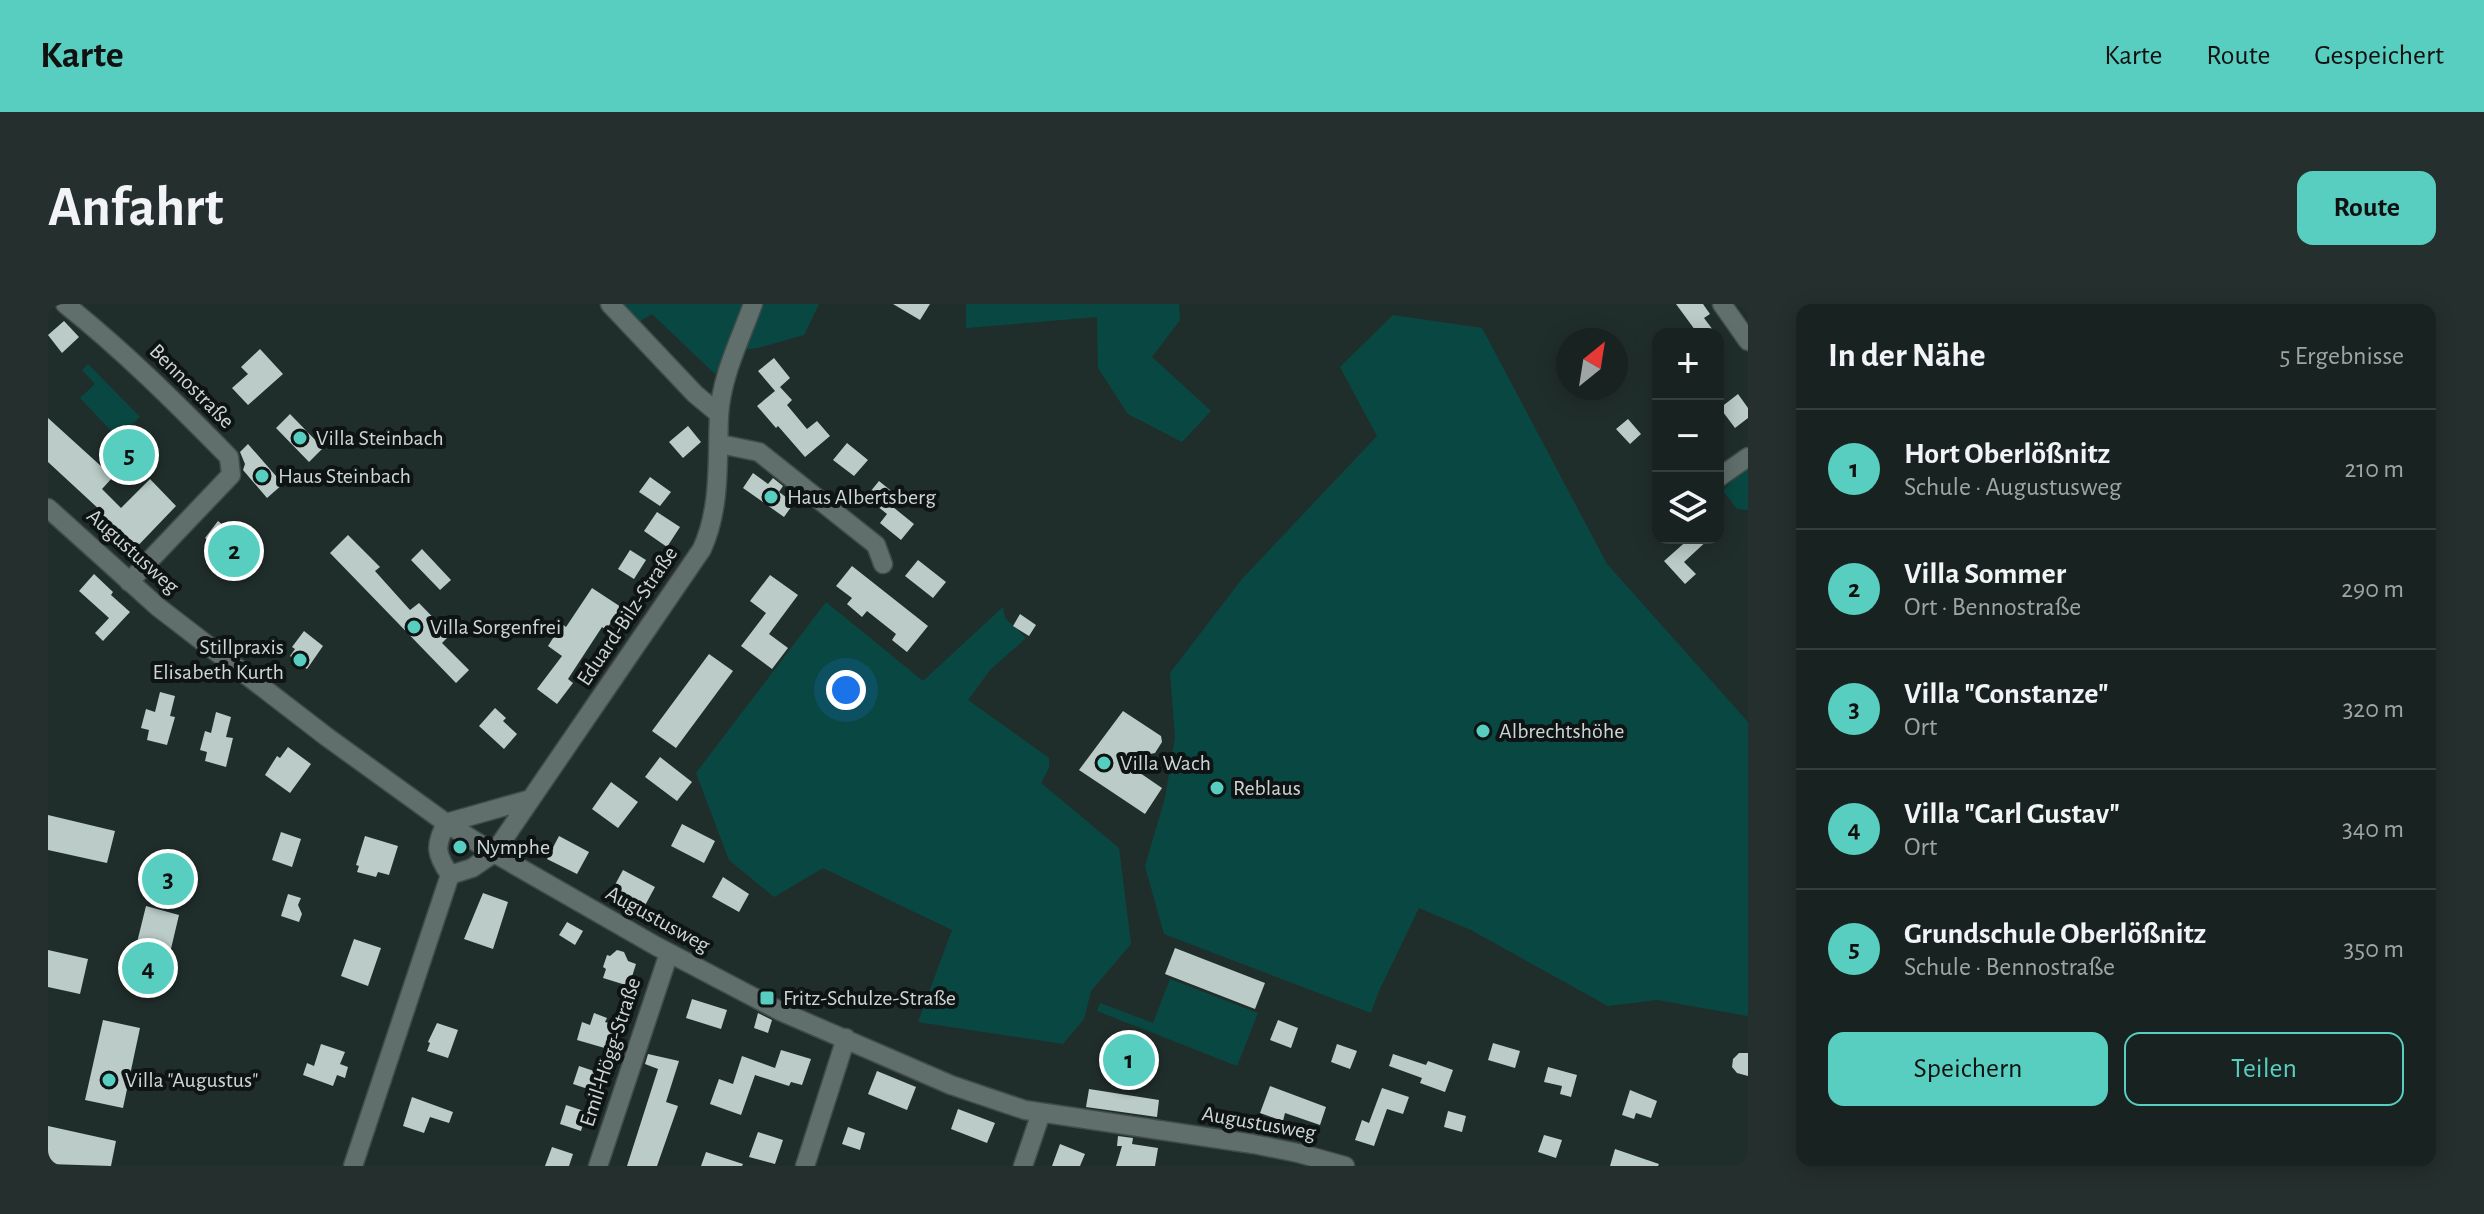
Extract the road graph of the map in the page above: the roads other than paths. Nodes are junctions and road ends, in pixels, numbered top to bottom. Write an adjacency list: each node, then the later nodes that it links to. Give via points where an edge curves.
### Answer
1 (65, 304): 12 (street, Bennostraße, via 161,388 232,466 231,475)
2 (610, 304): 6 (street)
3 (753, 304): 6 (street, Eduard-Bilz-Straße, via 725,381)
4 (1722, 304): 5 (street)
5 (1748, 341)
6 (719, 414): 7 (street, Eduard-Bilz-Straße)
7 (720, 444): 11 (street, via 759,452 876,545); 13 (street, Eduard-Bilz-Straße, via 712,527 702,549)
8 (1748, 457): 9 (street)
9 (1724, 474)
10 (48, 508): 12 (street, Augustusweg)
11 (883, 564)
12 (129, 582): 14 (street, Augustusweg)
13 (531, 799): 14 (street); 15 (street, Eduard-Bilz-Straße)
14 (446, 823): 15 (street, Augustusweg); 16 (street, via 437,844)
15 (494, 853): 16 (street); 17 (street, Augustusweg)
16 (450, 875): 20 (street)
17 (669, 953): 18 (street, Augustusweg, via 780,1011); 21 (street, Emil-Högg-Straße)
18 (846, 1038): 19 (street, Augustusweg, via 951,1085); 22 (street)
19 (1041, 1113): 23 (street); 24 (street, Augustusweg, via 1253,1144)
20 (353, 1166)
21 (598, 1166)
22 (805, 1166)
23 (1023, 1166)
24 (1345, 1166)

